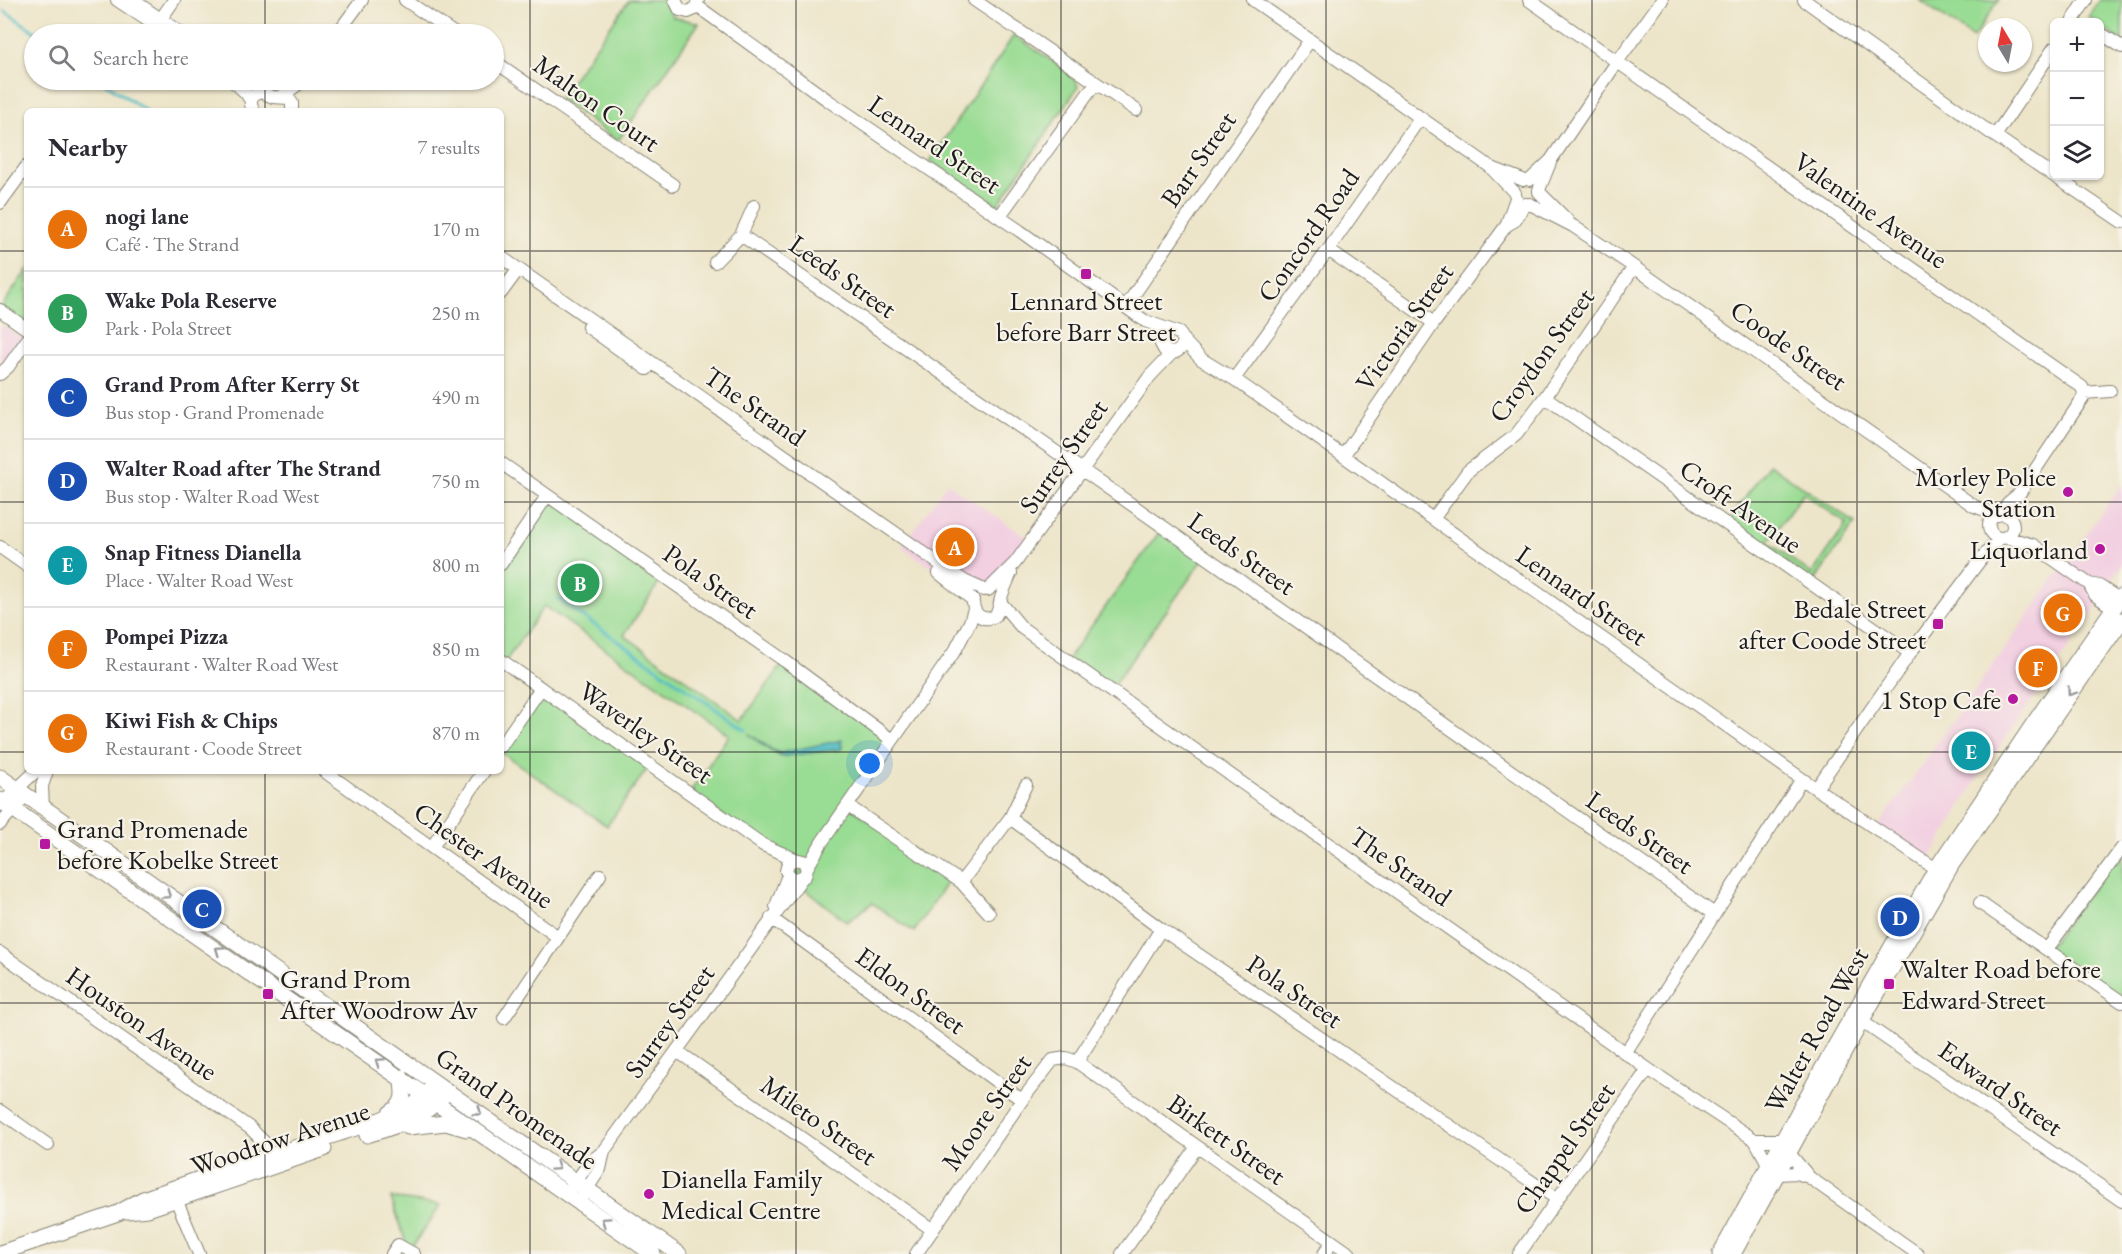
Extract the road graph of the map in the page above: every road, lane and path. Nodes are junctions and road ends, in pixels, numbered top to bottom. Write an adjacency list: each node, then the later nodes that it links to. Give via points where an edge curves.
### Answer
1 (117, 0): 15 (street)
2 (133, 0): 15 (street)
3 (174, 0): 15 (street)
4 (362, 0): 16 (street)
5 (405, 0): 17 (street)
6 (675, 0): 13 (street, via 684,12 692,11)
7 (974, 0): 24 (street)
8 (1253, 0): 19 (street, Coode Street)
9 (1529, 0): 22 (street, Valentine Avenue)
10 (1662, 0): 22 (street)
11 (1804, 0): 32 (street)
12 (2086, 0): 14 (street)
13 (698, 3): 40 (street, Lennard Street, via 829,100)
14 (2078, 18)
15 (159, 23)
16 (344, 24)
17 (440, 24)
18 (2104, 36): 20 (street)
19 (1310, 40): 31 (street, Coode Street); 51 (street, Barr Street)
20 (2122, 47)
21 (2050, 55): 32 (street)
22 (1617, 62): 36 (street); 64 (street, Valentine Avenue, via 2082,387)
23 (504, 68): 35 (street, Malton Court)
24 (1095, 84): 30 (street); 40 (street)
25 (243, 90): 28 (street)
26 (247, 90): 28 (street)
27 (300, 90): 29 (street)
28 (253, 105): 29 (street, via 265,93)
29 (291, 106)
30 (1136, 110)
31 (1420, 118): 33 (street, Coode Street); 44 (street, Concord Road)
32 (1995, 136): 41 (street)
33 (1492, 168): 36 (street, Coode Street); 37 (street, Coode Street)
34 (24, 170): 38 (street)
35 (673, 184)
36 (1533, 186): 37 (street, via 1536,200); 37 (street, via 1518,184); 42 (street, Coode Street)
37 (1521, 200): 42 (street, Coode Street); 54 (street, Victoria Street, via 1514,221 1506,226)
38 (0, 203)
39 (754, 206): 43 (street)
40 (999, 217): 51 (street, Lennard Street)
41 (2122, 222)
42 (1573, 226): 47 (street, Coode Street)
43 (741, 235): 46 (street); 68 (street, Leeds Street)
44 (1328, 250): 54 (street); 62 (street, Concord Road)
45 (504, 260): 49 (street, The Strand)
46 (715, 262)
47 (1634, 267): 65 (street, Croydon Street); 71 (street, Coode Street)
48 (504, 269): 49 (street, The Strand)
49 (515, 273): 50 (street); 83 (street, The Strand, via 625,342 964,582); 85 (street, The Strand, via 915,555)
50 (504, 289)
51 (1126, 306): 53 (street, Lennard Street)
52 (0, 310): 55 (street)
53 (1145, 321): 56 (street, Lennard Street); 57 (street, Lennard Street)
54 (1434, 323): 66 (street, Victoria Street)
55 (24, 327)
56 (1170, 331): 57 (street); 59 (street, Lennard Street, via 1179,333)
57 (1161, 342): 59 (street, Lennard Street, via 1165,351); 61 (street, Surrey Street)
58 (24, 344): 60 (street)
59 (1177, 348): 61 (street, Surrey Street); 62 (street, Lennard Street)
60 (0, 374)
61 (1150, 376): 68 (street, Surrey Street)
62 (1234, 379): 66 (street, Lennard Street)
63 (2110, 391): 64 (street)
64 (2084, 393): 69 (street)
65 (1545, 397): 73 (street, Croydon Street, via 1516,435 1468,471); 90 (street, Croft Avenue)
66 (1343, 456): 73 (street, Lennard Street)
67 (504, 465): 70 (street, Pola Street)
68 (1081, 470): 81 (street, Surrey Street); 119 (street, Leeds Street)
69 (2019, 494): 72 (street); 74 (street)
70 (547, 496): 80 (street); 93 (street, Pola Street)
71 (1974, 506): 72 (street, Coode Street); 75 (street, Coode Street)
72 (2000, 514): 74 (street); 75 (street, via 1992,518)
73 (1433, 519): 100 (street, Lennard Street)
74 (2013, 523): 76 (street, via 2012,532); 77 (street)
75 (1989, 529): 76 (street, via 1995,537); 79 (street)
76 (2003, 538): 77 (street); 79 (street)
77 (2033, 545): 86 (street, via 2089,584 2099,586)
78 (0, 547): 82 (street)
79 (1981, 559): 90 (street)
80 (504, 560)
81 (1016, 563): 83 (street, Surrey Street); 84 (street, Surrey Street)
82 (24, 564)
83 (986, 590): 84 (street, via 995,592); 85 (street, via 977,594)
84 (1000, 601): 87 (street, via 999,612); 88 (street, The Strand)
85 (973, 605): 87 (street, via 978,615); 89 (street, Surrey Street)
86 (2120, 606): 113 (main road, Walter Road West, via 2034,723); 127 (main road, Walter Road West, one-way to 127, via 1952,864)
87 (989, 618): 88 (street, The Strand); 89 (street, Surrey Street)
88 (1022, 628): 129 (street, The Strand)
89 (956, 648): 93 (street, Surrey Street)
90 (1910, 653): 102 (street)
91 (504, 662): 92 (street, Waverley Street)
92 (541, 688): 94 (street); 109 (street, Waverley Street)
93 (892, 740): 105 (street, Surrey Street)
94 (504, 742)
95 (34, 774): 103 (street)
96 (46, 774): 106 (street)
97 (328, 774): 110 (street, Chester Avenue)
98 (482, 774): 110 (street)
99 (0, 777): 103 (main road, Grand Promenade)
100 (1802, 779): 102 (street, Lennard Street); 119 (street)
101 (1026, 785): 107 (street)
102 (1816, 789): 113 (street, Lennard Street)
103 (21, 792): 104 (street); 106 (main road, Grand Promenade)
104 (4, 804): 108 (street); 132 (main road, Grand Promenade, one-way to 104)
105 (848, 806): 112 (street, Surrey Street); 116 (street)
106 (43, 808): 133 (main road, Grand Promenade, one-way to 133)
107 (1010, 818): 116 (street); 121 (street, Pola Street)
108 (0, 824)
109 (763, 845): 112 (street, Waverley Street); 114 (street, Waverley Street)
110 (432, 847): 122 (street, Chester Avenue)
111 (2122, 848): 123 (street)
112 (801, 866): 114 (street, Surrey Street, via 788,863); 114 (street, via 794,879); 120 (street, Surrey Street)
113 (1936, 869): 127 (main road, Walter Road West)
114 (787, 873): 120 (street, Surrey Street)
115 (600, 875): 122 (street)
116 (961, 882): 118 (street)
117 (1980, 903): 123 (street)
118 (989, 913)
119 (1713, 913): 129 (street)
120 (771, 918): 128 (street, Surrey Street); 135 (street, Eldon Street)
121 (1161, 929): 130 (street, Moore Street); 149 (street, Pola Street)
122 (558, 937): 126 (street)
123 (2047, 949): 125 (street)
124 (0, 953): 143 (street, Houston Avenue, via 240,1121 256,1135)
125 (2122, 1002)
126 (504, 1018)
127 (1858, 1018): 141 (main road, Walter Road West); 150 (street, Edward Street)
128 (677, 1051): 146 (street, Surrey Street, via 604,1151 590,1162); 152 (street, Mileto Street)
129 (1625, 1053): 131 (street, The Strand)
130 (1077, 1062): 135 (street, Moore Street, via 1066,1058 1053,1060); 142 (street, Birkett Street)
131 (1648, 1070): 139 (street, The Strand); 149 (street, Chappel Street)
132 (402, 1077): 134 (main road, Grand Promenade); 137 (main road, via 403,1102)
133 (442, 1087): 134 (main road, Woodrow Avenue); 146 (main road, Grand Promenade, one-way to 146)
134 (432, 1099): 137 (main road, Woodrow Avenue, via 424,1114 406,1123); 138 (main road, Grand Promenade)
135 (1023, 1100): 152 (street, Moore Street)
136 (0, 1111): 140 (street)
137 (378, 1126): 138 (main road, via 446,1123); 143 (main road, Woodrow Avenue)
138 (478, 1133): 147 (main road, Grand Promenade)
139 (1755, 1140): 141 (street); 144 (street, The Strand)
140 (48, 1145)
141 (1786, 1146): 144 (main road, Walter Road West); 145 (street)
142 (1197, 1147): 153 (street, Birkett Street); 161 (street)
143 (267, 1162): 148 (main road, Woodrow Avenue); 151 (main road, Woodrow Avenue, via 143,1199)
144 (1773, 1170): 145 (street); 165 (main road, Walter Road West); 166 (main road, Walter Road West)
145 (1810, 1178): 167 (street)
146 (581, 1185): 147 (street, Surrey Street); 159 (main road, Grand Promenade)
147 (573, 1198): 158 (main road, Grand Promenade, one-way to 147)
148 (176, 1199): 151 (main road, Woodrow Avenue, via 148,1209); 155 (street)
149 (1557, 1199): 164 (street, Chappel Street)
150 (2122, 1202)
151 (118, 1213): 154 (main road, Woodrow Avenue)
152 (933, 1230): 160 (street, Moore Street)
153 (1332, 1242): 162 (street); 163 (street, Birkett Street)
154 (0, 1253)
155 (199, 1254)
156 (392, 1254): 157 (street, via 398,1245)
157 (414, 1254)
158 (653, 1254)
159 (680, 1254)
160 (916, 1254)
161 (1122, 1254)
162 (1324, 1254)
163 (1350, 1254)
164 (1519, 1254)
165 (1720, 1254)
166 (1733, 1254)
167 (1918, 1254)

